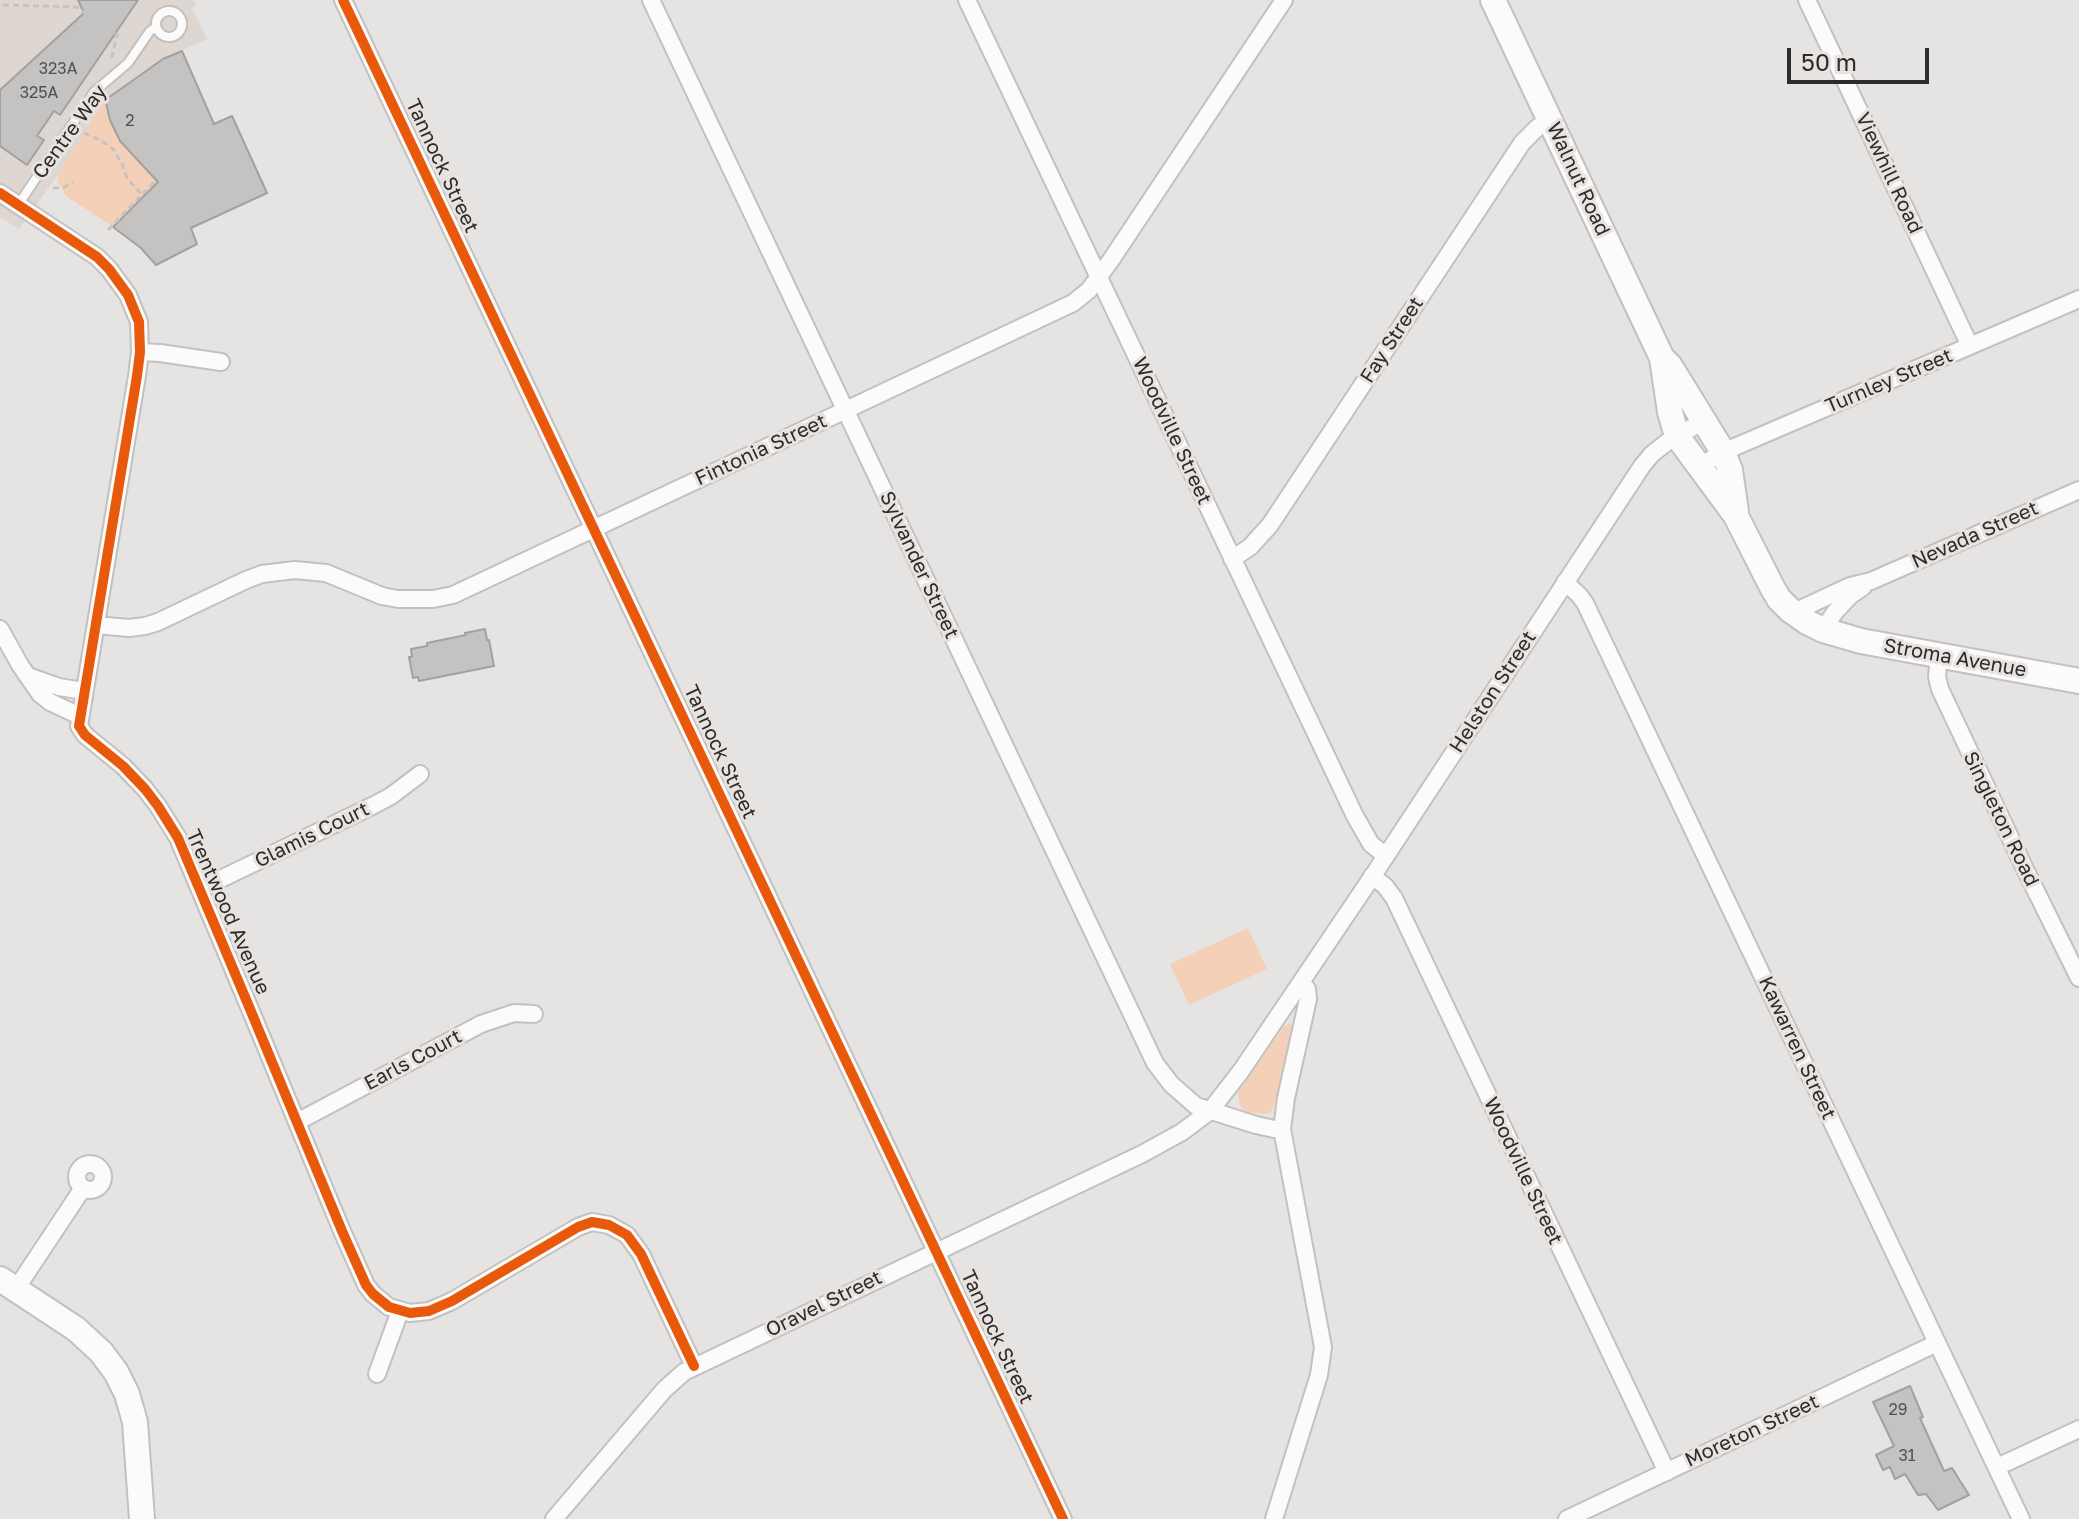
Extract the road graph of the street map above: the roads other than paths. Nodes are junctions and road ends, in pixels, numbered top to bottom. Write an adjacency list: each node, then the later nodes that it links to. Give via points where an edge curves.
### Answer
1 (169, 0): 8 (lane)
2 (343, 0): 26 (street, Tannock Street)
3 (651, 0): 19 (street, Sylvander Street)
4 (967, 0): 13 (street, Woodville Street)
5 (1284, 0): 13 (street, Fintonia Street)
6 (1493, 0): 10 (street, Walnut Road)
7 (1807, 0): 15 (street, Viewhill Road)
8 (171, 11): 9 (lane, via 159,15); 9 (lane, via 181,18 179,33 167,37)
9 (156, 27): 12 (lane, Centre Way, via 135,55 94,92)
10 (1551, 122): 17 (street, Walnut Road); 27 (street, Fay Street, via 1522,143 1270,525)
11 (0, 193): 12 (street)
12 (18, 205): 16 (street, via 109,269 132,303)
13 (1099, 277): 19 (street, Fintonia Street, via 1073,303); 27 (street, Woodville Street)
14 (2079, 299): 15 (street, Turnley Street)
15 (1970, 346): 22 (street, Turnley Street)
16 (140, 352): 18 (street); 31 (street)
17 (1662, 358): 20 (street, Walnut Road); 21 (street, Walnut Road)
18 (221, 362)
19 (845, 410): 26 (street, Fintonia Street); 46 (street, Sylvander Street, via 1155,1063 1184,1097)
20 (1703, 421): 21 (street, Helston Street); 22 (street, Walnut Road)
21 (1677, 436): 23 (street, Walnut Road); 29 (street, Helston Street, via 1642,466)
22 (1723, 452): 23 (street, Turnley Street); 25 (street, Walnut Road)
23 (1700, 466): 25 (street, Walnut Road)
24 (2079, 490): 28 (street, Nevada Street)
25 (1736, 516): 30 (street, Walnut Road, via 1779,599)
26 (594, 529): 31 (street, Fintonia Street, via 468,589 433,599 382,596 326,573 295,570 254,577 145,626); 51 (street, Tannock Street)
27 (1232, 559): 40 (street, Woodville Street, via 1359,824)
28 (1871, 581): 30 (street, Nevada Street); 33 (street, Nevada Street, via 1835,612)
29 (1565, 582): 40 (street, Helston Street); 54 (street, Kawarren Street, via 1585,603)
30 (1794, 612): 33 (street, Walnut Road)
31 (96, 625): 37 (street)
32 (0, 629): 35 (street)
33 (1828, 632): 34 (street, Stroma Avenue)
34 (1939, 655): 36 (street, Stroma Avenue); 43 (street, Singleton Road, via 1937,677 1944,699)
35 (28, 676): 37 (street); 38 (street, via 50,702)
36 (2079, 681)
37 (84, 691): 38 (street)
38 (80, 716): 42 (street, Trentwood Avenue, via 83,732 158,806)
39 (420, 774): 42 (street, Glamis Court, via 372,806)
40 (1386, 856): 41 (street, Helston Street)
41 (1372, 876): 44 (street, Helston Street); 59 (street, Woodville Street, via 1394,898)
42 (200, 889): 47 (street, Trentwood Avenue)
43 (2079, 978)
44 (1301, 982): 46 (street, Helston Street); 48 (street, via 1308,999)
45 (534, 1014): 47 (street, Earls Court, via 514,1013 481,1024)
46 (1210, 1111): 48 (street, Sylvander Street); 49 (street, Helston Street)
47 (297, 1122): 53 (street, Trentwood Avenue, via 366,1285)
48 (1282, 1129): 63 (street, via 1323,1347)
49 (1142, 1154): 51 (street, Oravel Street)
50 (83, 1188): 52 (street)
51 (936, 1250): 55 (street, Oravel Street); 62 (street, Tannock Street)
52 (8, 1284): 60 (street, via 76,1329 122,1382 135,1422)
53 (400, 1311): 55 (street, via 440,1307 578,1227 600,1223 619,1229 634,1243); 56 (street)
54 (1937, 1343): 58 (street, Kawarren Street); 59 (street, Moreton Street)
55 (694, 1366): 61 (street, Oravel Street, via 664,1390)
56 (377, 1374)
57 (2079, 1429): 58 (street)
58 (1997, 1467): 65 (street, Kawarren Street)
59 (1667, 1472): 64 (street, Moreton Street)
60 (142, 1519)
61 (554, 1519)
62 (1063, 1519)
63 (1274, 1519)
64 (1567, 1519)
65 (2021, 1519)

